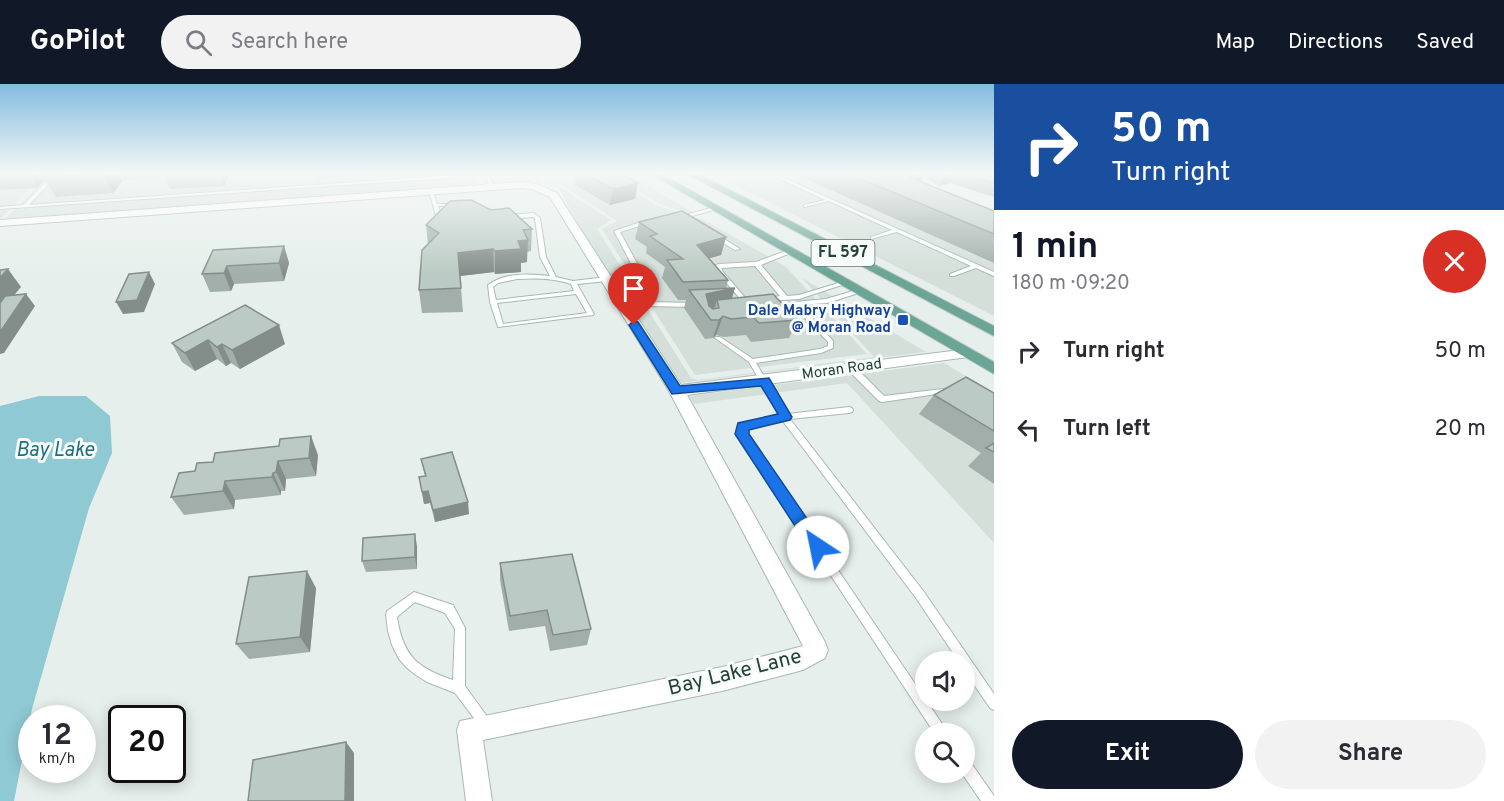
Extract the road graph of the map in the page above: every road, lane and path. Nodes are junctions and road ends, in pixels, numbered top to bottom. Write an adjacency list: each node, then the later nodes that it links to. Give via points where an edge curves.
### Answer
1 (216, 207): 14 (street)
2 (436, 207): 11 (lane, via 439,216)
3 (562, 207): 26 (street)
4 (713, 207): 8 (lane)
5 (715, 207): 19 (main road, FL 597)
6 (756, 207): 37 (main road, FL 597)
7 (848, 207): 15 (lane)
8 (685, 216): 10 (lane); 13 (lane)
9 (495, 218): 25 (lane, via 534,215 543,257)
10 (677, 218)
11 (454, 219)
12 (652, 221): 22 (lane, via 617,231)
13 (694, 222)
14 (0, 223)
15 (898, 230): 17 (lane); 21 (lane)
16 (711, 233): 18 (lane)
17 (873, 238)
18 (737, 249)
19 (791, 251): 20 (lane); 28 (main road, FL 597)
20 (757, 264): 31 (lane); 31 (lane, via 718,266 741,301)
21 (976, 266): 23 (lane); 24 (lane)
22 (638, 268)
23 (994, 274)
24 (952, 275)
25 (553, 277): 27 (lane); 32 (lane, via 492,282)
26 (607, 279): 27 (lane); 35 (street)
27 (573, 283): 30 (lane)
28 (845, 283): 29 (main road, FL 597); 31 (lane)
29 (860, 291): 34 (lane, via 827,301); 41 (main road, FL 597)
30 (578, 292): 32 (lane); 32 (lane, via 591,314 500,326)
31 (785, 298)
32 (493, 302)
33 (708, 304): 35 (lane)
34 (795, 304): 36 (lane); 42 (lane, via 823,332 831,347)
35 (624, 308): 46 (street)
36 (761, 308)
37 (994, 332)
38 (718, 338): 42 (lane)
39 (994, 340): 41 (main road)
40 (994, 351): 41 (main road)
41 (968, 353): 43 (street, Moran Road); 44 (main road, FL 597)
42 (752, 361): 45 (lane)
43 (852, 369): 45 (street, Moran Road); 47 (lane, via 882,399 950,389)
44 (994, 369)
45 (765, 381): 46 (street, Moran Road); 49 (lane)
46 (676, 391): 53 (street, Bay Lake Lane, via 817,650 803,659 723,679)
47 (959, 394)
48 (849, 410): 49 (lane)
49 (786, 417): 51 (lane, via 920,595); 52 (lane, via 742,426 742,434)
50 (459, 688): 50 (lane, via 460,628 449,609 414,597 390,615 393,637 406,663 432,679); 53 (lane)
51 (994, 704)
52 (936, 723)
53 (488, 726): 55 (street, Bay Lake Lane, via 469,730)
54 (975, 781): 56 (lane)
55 (479, 801)
56 (989, 801)

